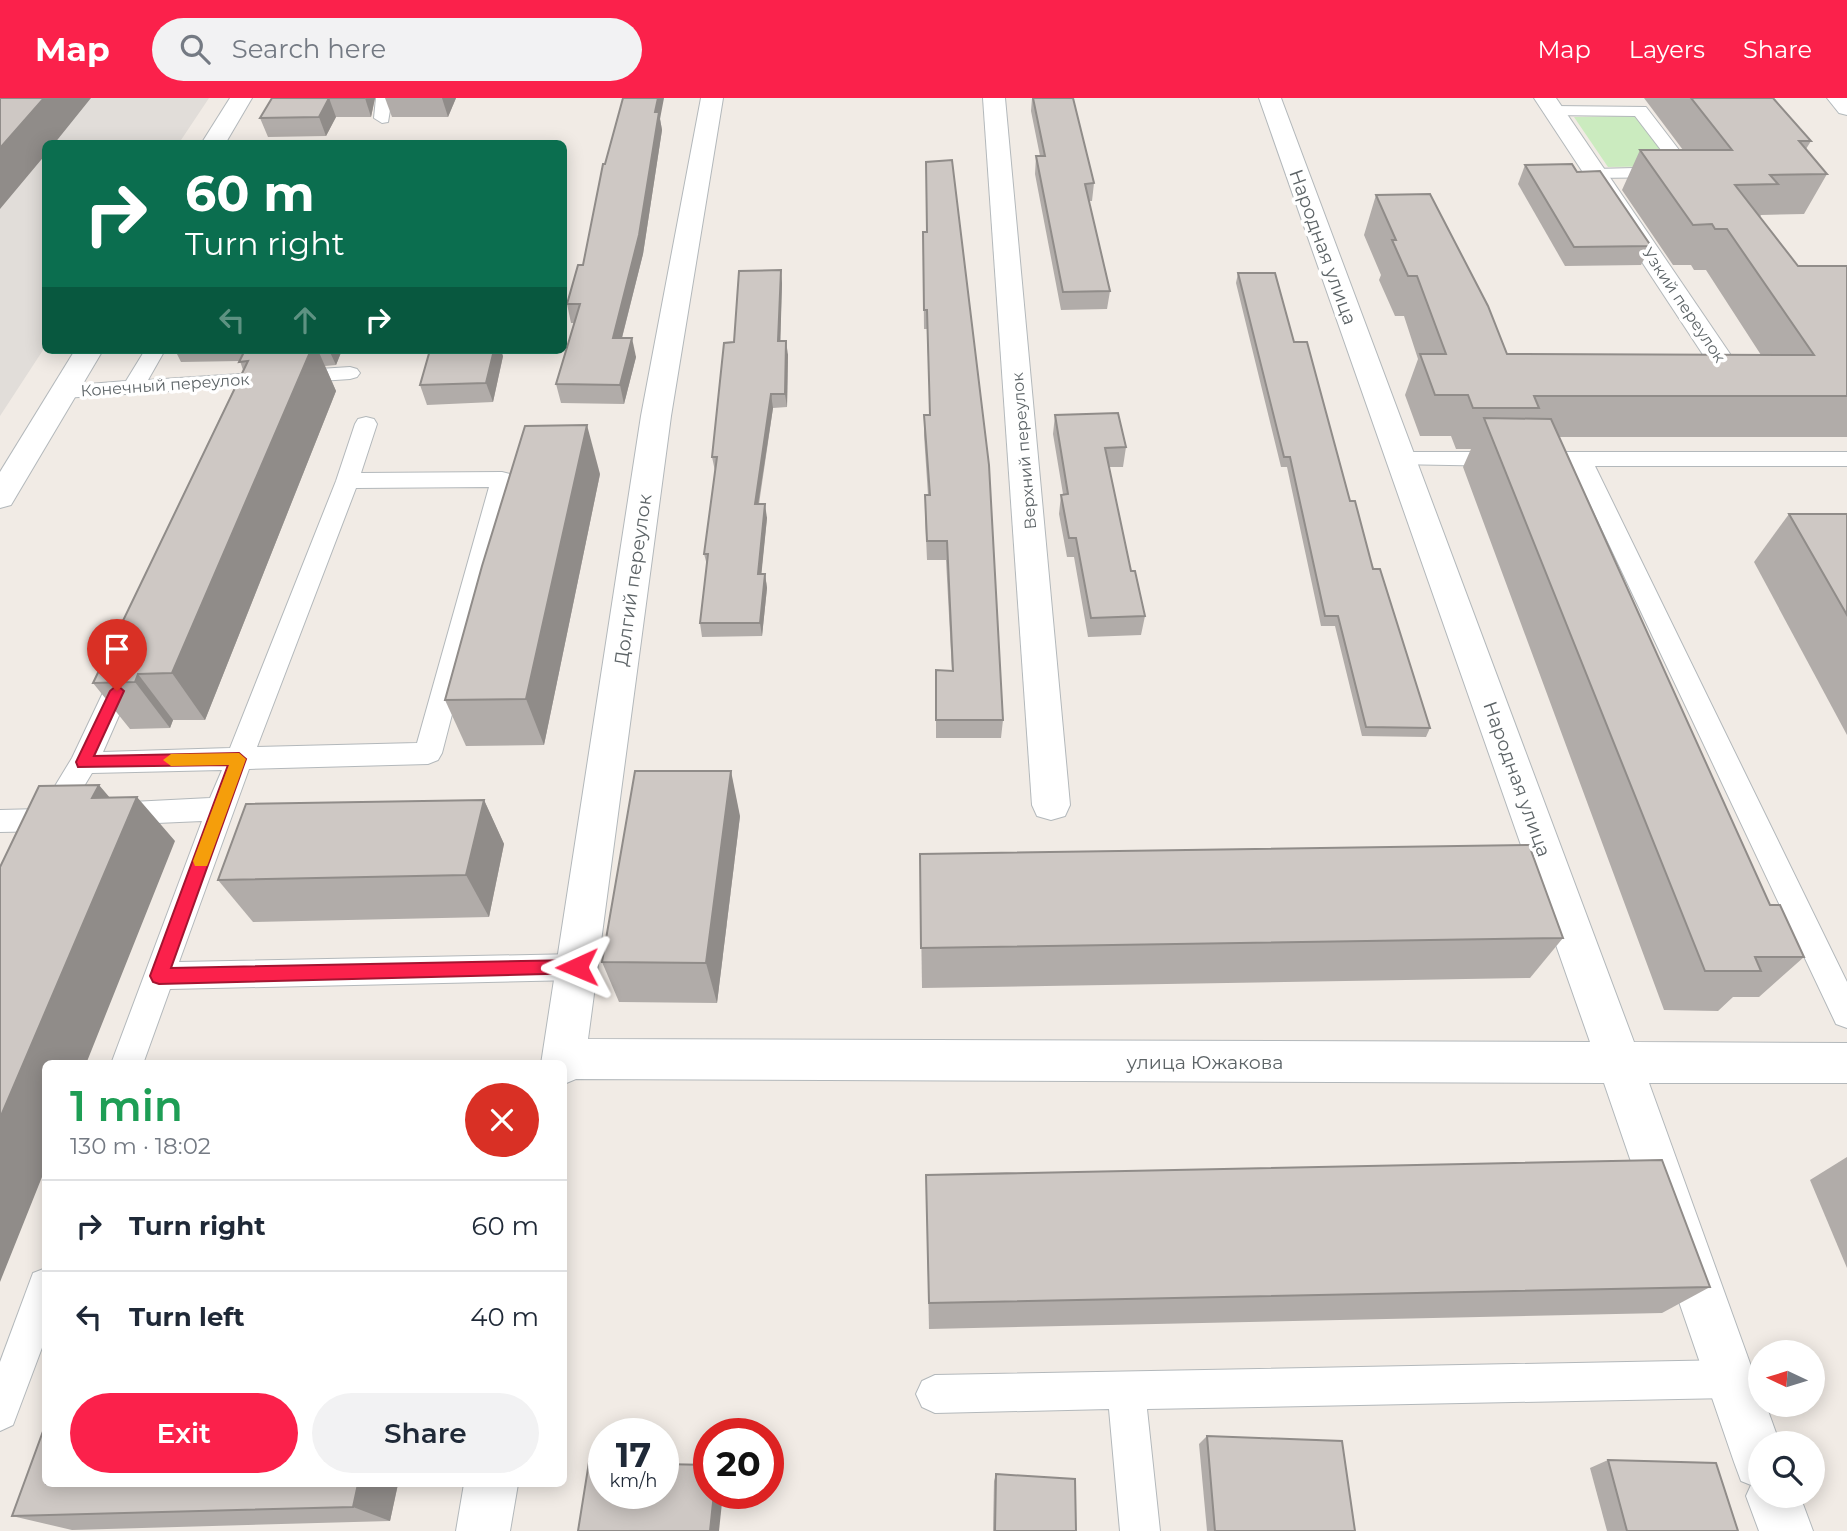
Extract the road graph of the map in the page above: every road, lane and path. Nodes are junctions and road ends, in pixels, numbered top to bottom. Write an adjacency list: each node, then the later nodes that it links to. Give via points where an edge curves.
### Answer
1 (241, 98): 10 (street)
2 (384, 98): 9 (lane)
3 (712, 98): 33 (street, Долгий переулок, via 656,416)
4 (994, 98): 29 (street, Верхний переулок)
5 (1270, 98): 23 (street, Народная улица)
6 (1838, 98): 8 (street)
7 (1549, 104): 11 (street, Узкий переулок); 11 (lane, via 1640,110 1687,172)
8 (1847, 108)
9 (382, 118)
10 (215, 140)
11 (1595, 174): 15 (street, Узкий переулок)
12 (87, 354): 18 (street)
13 (153, 354): 17 (lane)
14 (350, 373): 16 (lane, Конечный переулок)
15 (1729, 373)
16 (261, 379): 17 (lane, Конечный переулок); 19 (lane)
17 (133, 388): 18 (lane, Конечный переулок)
18 (64, 392): 25 (street)
19 (250, 403)
20 (366, 424): 24 (lane)
21 (1580, 459): 22 (lane); 23 (lane); 35 (lane)
22 (1847, 459)
23 (1401, 460): 40 (street, Народная улица)
24 (347, 481): 27 (lane); 27 (lane, via 502,479 428,753)
25 (0, 498)
26 (135, 651): 28 (lane)
27 (239, 759): 28 (lane); 30 (lane)
28 (83, 762): 32 (lane)
29 (1051, 805)
30 (220, 810): 32 (lane, via 57,816); 34 (lane)
31 (0, 821): 32 (lane)
32 (44, 832)
33 (577, 967): 34 (lane); 37 (street, Долгий переулок)
34 (159, 976): 36 (lane)
35 (1847, 1014)
36 (128, 1060)
37 (563, 1060)
38 (567, 1061): 40 (street, улица Южакова)
39 (1847, 1063): 40 (street, улица Южакова)
40 (1620, 1064): 42 (street, Народная улица)
41 (42, 1297): 45 (lane)
42 (1730, 1378): 43 (lane); 46 (street, Народная улица)
43 (1126, 1390): 44 (lane); 50 (lane)
44 (935, 1394)
45 (0, 1412)
46 (1749, 1431)
47 (490, 1487): 49 (street)
48 (1777, 1508): 51 (street)
49 (483, 1531)
50 (1140, 1531)
51 (1786, 1531)

